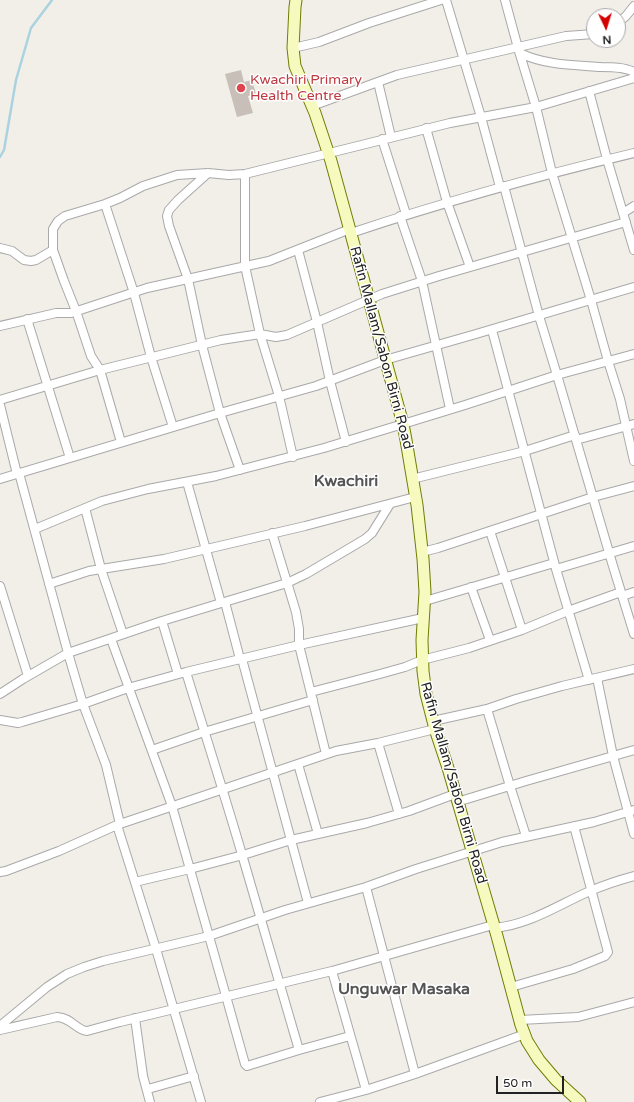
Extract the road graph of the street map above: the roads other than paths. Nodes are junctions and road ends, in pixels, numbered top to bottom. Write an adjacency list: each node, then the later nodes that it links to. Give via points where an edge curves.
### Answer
1 (296, 0): 8 (street, Rafin Mallam/Sabon Birni Road)
2 (442, 0): 8 (street, via 319,42)
3 (446, 0): 10 (street)
4 (505, 0): 9 (street)
5 (634, 6): 6 (street)
6 (626, 16)
7 (586, 35): 9 (street, via 566,36)
8 (293, 48): 15 (street, Rafin Mallam/Sabon Birni Road, via 295,66)
9 (519, 50): 10 (street); 11 (street, via 529,58); 16 (street)
10 (463, 60): 13 (street, via 397,75); 17 (street)
11 (634, 72)
12 (634, 78): 14 (street)
13 (378, 82): 15 (street); 19 (street)
14 (589, 91): 16 (street); 22 (street)
15 (312, 106): 20 (street, Rafin Mallam/Sabon Birni Road)
16 (536, 107): 17 (street); 24 (street)
17 (481, 117): 18 (street); 26 (street)
18 (426, 128): 19 (street); 27 (street)
19 (387, 138): 20 (street); 31 (street)
20 (328, 152): 25 (street); 33 (street, Rafin Mallam/Sabon Birni Road)
21 (634, 153): 22 (street)
22 (607, 159): 24 (street); 30 (street)
23 (208, 173): 25 (street); 28 (street, via 177,175 143,186); 42 (street, via 178,200 167,216)
24 (552, 173): 26 (street); 34 (street)
25 (245, 174): 40 (street)
26 (502, 187): 27 (street); 39 (street)
27 (447, 202): 31 (street); 41 (street)
28 (105, 204): 36 (street, via 65,216 58,221 53,229); 45 (street)
29 (634, 206): 30 (street)
30 (623, 213): 32 (street)
31 (403, 215): 33 (street); 43 (street)
32 (626, 222): 34 (street); 38 (street)
33 (350, 231): 37 (street); 46 (street, Rafin Mallam/Sabon Birni Road)
34 (572, 238): 39 (street); 47 (street)
35 (0, 248): 36 (street, via 31,261)
36 (53, 250): 48 (street)
37 (298, 250): 40 (street, via 269,261); 51 (street)
38 (634, 250)
39 (522, 252): 41 (street); 49 (street)
40 (245, 266): 42 (street); 54 (street)
41 (470, 267): 43 (street)
42 (188, 279): 45 (street); 55 (street)
43 (422, 281): 46 (street); 56 (street)
44 (634, 286): 47 (street)
45 (134, 292): 48 (street); 58 (street)
46 (369, 300): 51 (street); 59 (street, Rafin Mallam/Sabon Birni Road)
47 (591, 300): 49 (street); 60 (street)
48 (76, 312): 50 (street); 61 (street, via 91,356)
49 (539, 316): 53 (street); 62 (street)
50 (27, 319): 52 (street); 64 (street)
51 (317, 322): 54 (street, via 287,335 276,337); 63 (street)
52 (0, 326)
53 (492, 330): 56 (street); 65 (street)
54 (260, 334): 55 (street); 66 (street)
55 (202, 345): 58 (street); 70 (street)
56 (436, 346): 59 (street); 69 (street)
57 (634, 354): 60 (street)
58 (151, 357): 61 (street); 73 (street)
59 (385, 360): 63 (street); 71 (street, Rafin Mallam/Sabon Birni Road)
60 (608, 362): 62 (street); 72 (street)
61 (100, 370): 64 (street); 75 (street)
62 (557, 375): 65 (street); 74 (street)
63 (330, 381): 66 (street); 76 (street)
64 (48, 386): 67 (street); 79 (street)
65 (509, 391): 69 (street); 77 (street)
66 (279, 396): 70 (street); 78 (street)
67 (0, 400)
68 (0, 405): 82 (street)
69 (450, 409): 71 (street)
70 (220, 413): 73 (street); 81 (street)
71 (403, 424): 76 (street); 84 (street, Rafin Mallam/Sabon Birni Road)
72 (630, 426): 74 (street); 80 (street)
73 (173, 427): 75 (street)
74 (576, 437): 77 (street); 88 (street)
75 (121, 442): 79 (street)
76 (346, 442): 78 (street)
77 (525, 451): 84 (street); 91 (street)
78 (293, 456): 81 (street)
79 (70, 458): 82 (street)
80 (634, 461)
81 (240, 470): 85 (street)
82 (18, 474): 83 (street); 92 (street)
83 (0, 479)
84 (412, 479): 87 (street, Rafin Mallam/Sabon Birni Road)
85 (187, 482): 90 (street, via 148,489); 96 (street)
86 (634, 488): 88 (street)
87 (415, 497): 89 (street); 97 (street, Rafin Mallam/Sabon Birni Road)
88 (593, 497): 91 (street); 98 (street)
89 (390, 504): 94 (street); 102 (street, via 366,539)
90 (85, 508): 92 (street); 100 (street)
91 (541, 514): 93 (street); 99 (street)
92 (35, 529): 103 (street)
93 (490, 531): 97 (street); 101 (street)
94 (272, 533): 96 (street); 102 (street)
95 (634, 546): 98 (street)
96 (207, 549): 100 (street, via 164,560); 109 (street)
97 (422, 552): 108 (street, Rafin Mallam/Sabon Birni Road)
98 (610, 554): 99 (street); 107 (street)
99 (555, 566): 101 (street); 110 (street)
100 (101, 569): 103 (street, via 89,570); 114 (street)
101 (504, 577): 105 (street); 113 (street)
102 (287, 583): 109 (street); 118 (street, via 296,612)
103 (49, 584): 119 (street)
104 (0, 586): 124 (street)
105 (471, 587): 108 (street); 117 (street)
106 (634, 592): 107 (street)
107 (622, 594): 110 (street); 115 (street)
108 (425, 600): 111 (street, Rafin Mallam/Sabon Birni Road)
109 (223, 602): 112 (street); 120 (street)
110 (568, 611): 113 (street); 126 (street)
111 (423, 618): 118 (street); 121 (street, Rafin Mallam/Sabon Birni Road)
112 (162, 622): 114 (street); 123 (street)
113 (522, 630): 117 (street)
114 (123, 634): 116 (street)
115 (634, 634)
116 (111, 639): 119 (street); 127 (street)
117 (490, 640): 121 (street)
118 (299, 645): 120 (street); 129 (street)
119 (68, 653): 124 (street); 130 (street)
120 (241, 659): 123 (street); 132 (street)
121 (422, 660): 129 (street); 134 (street, Rafin Mallam/Sabon Birni Road, via 426,694)
122 (634, 669): 125 (street)
123 (182, 673): 127 (street); 135 (street)
124 (28, 676): 128 (street)
125 (597, 678): 126 (street); 140 (street)
126 (588, 680): 131 (street)
127 (128, 688): 130 (street); 137 (street)
128 (0, 694)
129 (312, 696): 132 (street); 139 (street)
130 (83, 704): 133 (street, via 18,723); 149 (street, via 106,765)
131 (487, 709): 134 (street); 143 (street)
132 (258, 716): 135 (street); 142 (street)
133 (0, 720)
134 (434, 725): 136 (street); 145 (street, Rafin Mallam/Sabon Birni Road)
135 (204, 732): 137 (street); 144 (street)
136 (378, 743): 139 (street); 148 (street)
137 (152, 750): 146 (street)
138 (634, 750): 140 (street)
139 (326, 754): 141 (street)
140 (613, 756): 143 (street); 147 (street)
141 (298, 764): 142 (street); 151 (street)
142 (273, 772): 144 (street); 154 (street)
143 (510, 786): 145 (street); 153 (street)
144 (222, 790): 146 (street); 156 (street)
145 (456, 798): 148 (street); 155 (street, Rafin Mallam/Sabon Birni Road)
146 (172, 806): 149 (street); 157 (street)
147 (631, 811): 150 (street); 152 (street)
148 (399, 814): 151 (street)
149 (119, 825): 158 (street, via 59,851); 160 (street)
150 (574, 826): 153 (street); 162 (street)
151 (318, 834): 154 (street)
152 (634, 834)
153 (526, 836): 155 (street)
154 (291, 840): 156 (street); 163 (street)
155 (472, 852): 161 (street); 165 (street, Rafin Mallam/Sabon Birni Road)
156 (243, 855): 157 (street); 164 (street)
157 (190, 869): 160 (street); 166 (street)
158 (0, 872)
159 (634, 876): 162 (street)
160 (135, 882): 167 (street)
161 (366, 887): 163 (street); 168 (street)
162 (591, 890): 165 (street, via 530,920 508,927); 171 (street, via 608,950 606,956 573,969)
163 (308, 903): 164 (street)
164 (261, 917): 166 (street); 170 (street)
165 (494, 926): 168 (street); 171 (street, Rafin Mallam/Sabon Birni Road)
166 (209, 936): 167 (street); 172 (street)
167 (156, 949): 174 (street); 177 (street, via 84,967 67,974)
168 (384, 956): 169 (street); 182 (street)
169 (332, 971): 170 (street); 180 (street)
170 (279, 983): 172 (street); 181 (street)
171 (511, 987): 176 (street, Rafin Mallam/Sabon Birni Road)
172 (226, 996): 174 (street); 181 (street, via 245,1064 248,1066)
173 (634, 1002): 176 (street, via 578,1017)
174 (173, 1009): 175 (street); 183 (street)
175 (135, 1018): 178 (street, via 87,1031 64,1017); 184 (street, via 143,1076)
176 (520, 1020): 179 (street, Rafin Mallam/Sabon Birni Road)
177 (0, 1026)
178 (0, 1030)
179 (525, 1034): 182 (street); 189 (street, Rafin Mallam/Sabon Birni Road, via 527,1042 539,1060)
180 (350, 1036): 181 (street); 185 (street)
181 (299, 1050)
182 (416, 1074): 185 (street)
183 (194, 1076): 184 (street); 187 (street)
184 (148, 1089): 186 (street)
185 (366, 1090): 188 (street)
186 (150, 1102)
187 (201, 1102)
188 (320, 1102)
189 (580, 1102)

